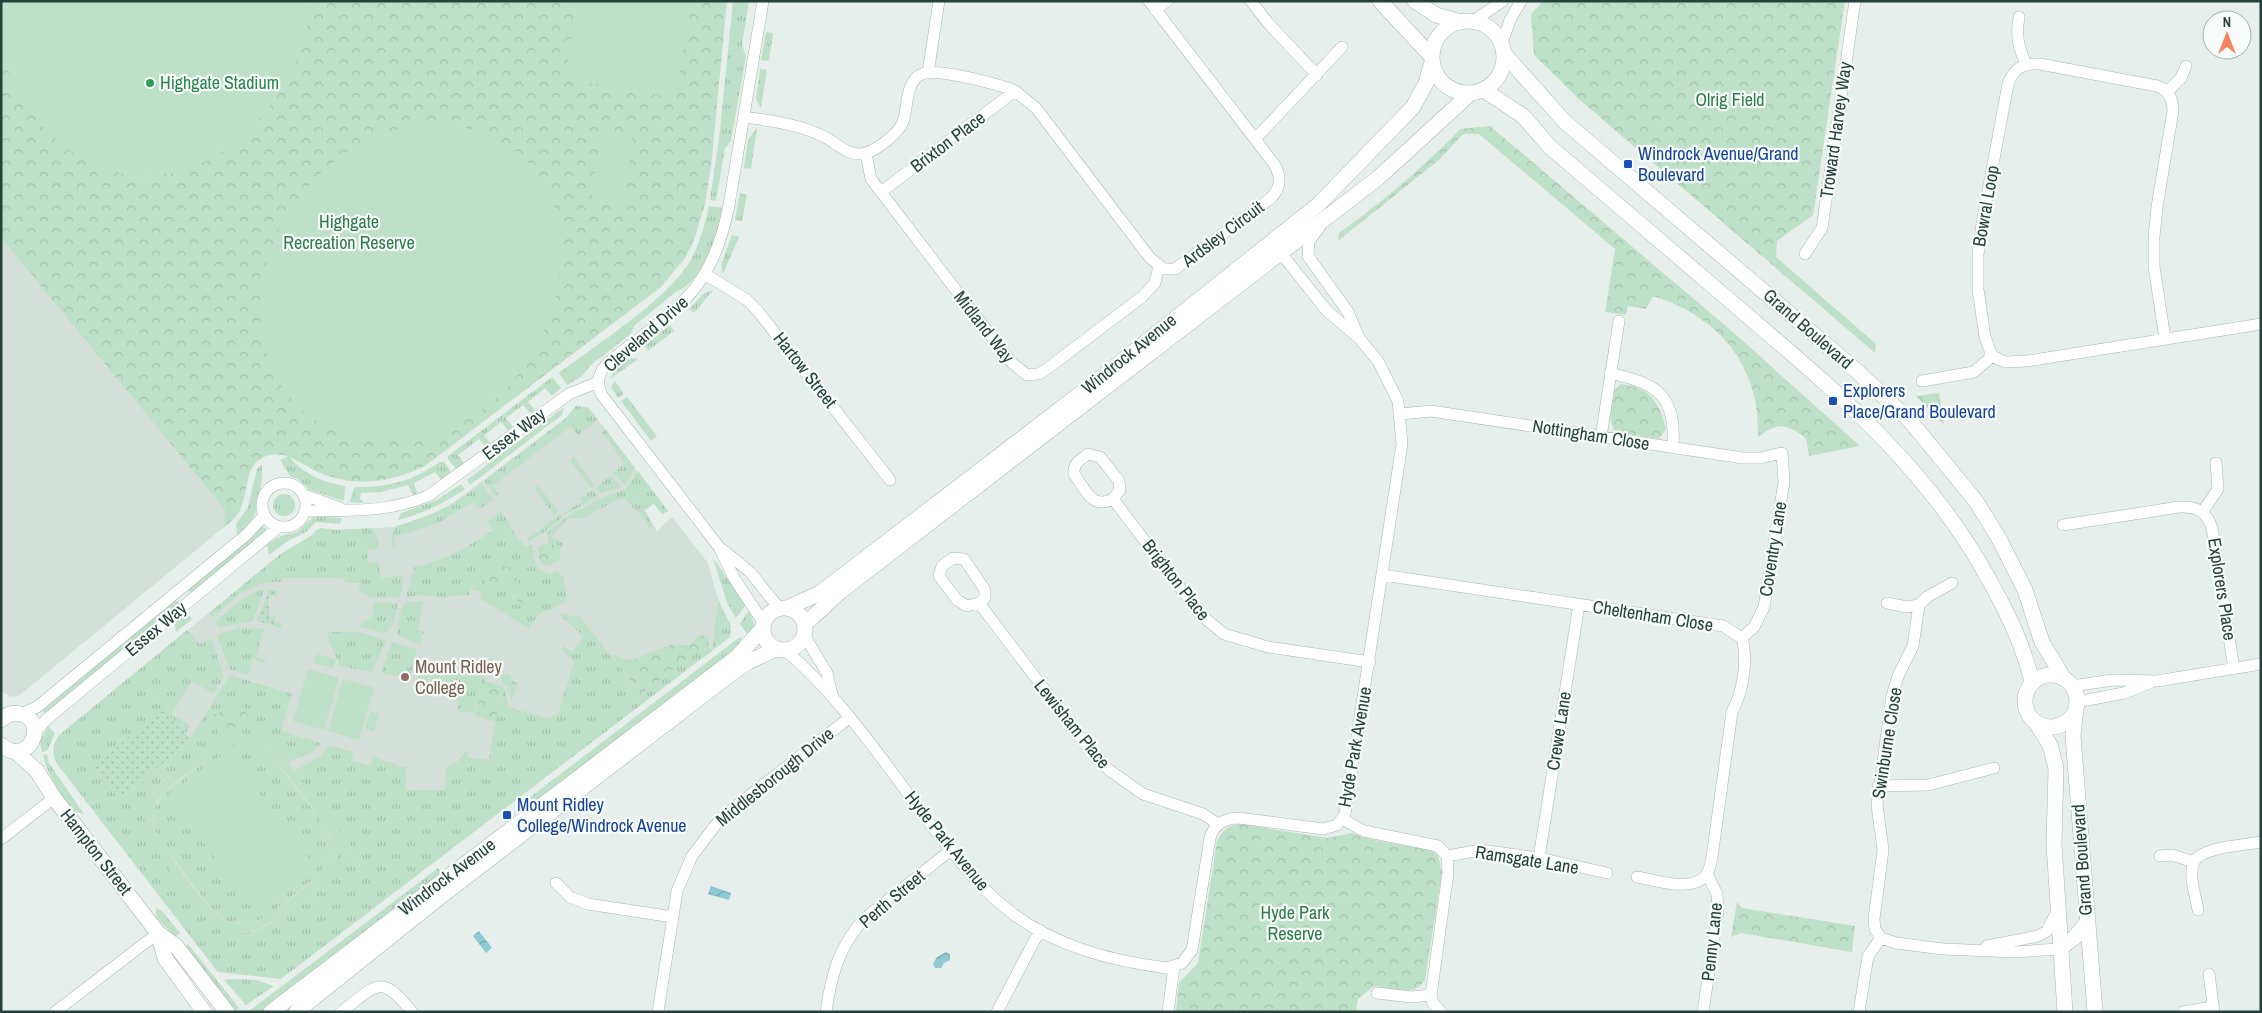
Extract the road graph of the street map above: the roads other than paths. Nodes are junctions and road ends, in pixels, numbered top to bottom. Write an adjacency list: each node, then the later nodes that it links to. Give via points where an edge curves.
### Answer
1 (763, 1): 23 (street, Cleveland Drive)
2 (939, 1): 18 (street)
3 (1168, 1): 10 (street)
4 (1251, 1): 19 (street)
5 (1380, 1): 15 (street)
6 (1415, 1): 12 (street, via 1436,15)
7 (1503, 1): 12 (street)
8 (1521, 1): 14 (street, via 1510,20)
9 (1855, 1): 29 (street, Troward Harvey Way, via 1822,228)
10 (1152, 6): 24 (street, Ardsley Circuit)
11 (2019, 17): 16 (street, via 2016,34)
12 (1467, 22): 14 (street, via 1485,25 1495,33); 15 (street, via 1450,26 1440,34)
13 (1342, 47): 19 (street)
14 (1503, 49): 21 (street, via 1500,76); 69 (street, Grand Boulevard, via 1565,122 1858,372 1911,422 1957,476 1997,535 2025,590 2042,642)
15 (1432, 59): 21 (street, via 1442,81 1450,88); 28 (street, Windrock Avenue, via 1426,83 1413,107)
16 (2026, 64): 22 (street, via 2157,86); 36 (street, Bowral Loop, via 2014,72 2008,84 1978,255 1982,323)
17 (2186, 66): 22 (street, via 2182,78)
18 (928, 73): 20 (street, Ardsley Circuit, via 975,80); 25 (street, via 913,81 899,130)
19 (1317, 75): 24 (street)
20 (1015, 91): 26 (street, Brixton Place); 30 (street, Ardsley Circuit, via 1036,108)
21 (1478, 91): 27 (street, Windrock Avenue); 71 (street, Grand Boulevard, via 1523,116 1550,147 1813,372 1897,451 1954,521 1980,561 2018,635)
22 (2167, 92): 35 (street, via 2173,111 2157,207 2154,253)
23 (744, 117): 25 (street, via 799,126 852,154); 31 (street, Cleveland Drive, via 726,222)
24 (1255, 139): 30 (street, Ardsley Circuit, via 1278,170 1280,182 1275,194 1182,266 1170,270)
25 (866, 153): 26 (street, Midland Way, via 868,172)
26 (881, 192): 30 (street, Midland Way, via 1011,362 1027,375 1044,371 1142,297 1155,283)
27 (1328, 217): 28 (street, Windrock Avenue); 34 (street, Hyde Park Avenue, via 1309,242 1308,256 1348,312)
28 (1277, 247): 34 (street, Hyde Park Avenue, via 1327,311); 61 (street, Windrock Avenue, via 820,593); 63 (street, Windrock Avenue, via 841,591)
29 (1805, 254)
30 (1159, 266)
31 (706, 274): 39 (street, Cleveland Drive, via 675,311 603,367); 45 (street, Hartow Street, via 757,310)
32 (1619, 321): 37 (street)
33 (2261, 324): 35 (street)
34 (1359, 338): 40 (street, Hyde Park Avenue, via 1388,376)
35 (2165, 339): 36 (street, via 2014,363)
36 (1992, 356): 38 (street, via 1974,372)
37 (1610, 373): 41 (street); 42 (street, via 1642,382 1654,388 1665,400 1674,425)
38 (1922, 381)
39 (598, 382): 48 (street, Essex Way, via 569,394 428,496 403,506); 54 (street, Cleveland Drive, via 602,394)
40 (1400, 414): 41 (street, Nottingham Close, via 1431,411); 55 (street, Hyde Park Avenue, via 1402,444)
41 (1601, 436): 42 (street, Nottingham Close)
42 (1672, 447): 43 (street, Nottingham Close, via 1744,458)
43 (1782, 453): 64 (street, Coventry Lane, via 1784,482 1764,608 1754,627)
44 (2216, 463): 50 (street, via 2218,489)
45 (890, 480)
46 (304, 495): 48 (street, Essex Way); 49 (street); 51 (street, Essex Way, via 291,484 271,487 262,504)
47 (1114, 499): 47 (street, via 1102,504 1095,501 1074,474 1077,462 1088,454 1100,457 1120,481 1120,490); 66 (street, Brighton Place, via 1200,615 1224,634 1268,647)
48 (346, 510): 49 (street, Essex Way)
49 (306, 511): 53 (street, Essex Way, via 299,523)
50 (2203, 512): 52 (street, via 2179,506); 68 (street, Explorers Place, via 2212,528)
51 (264, 516): 53 (street); 74 (street, Essex Way, via 246,535 37,707)
52 (2063, 525)
53 (279, 527): 77 (street, Essex Way, via 46,719)
54 (719, 547): 61 (street, Cleveland Drive, via 750,572); 62 (street, Cleveland Drive)
55 (1383, 575): 59 (street, Cheltenham Close); 66 (street, Hyde Park Avenue)
56 (1952, 583): 60 (street)
57 (1887, 603): 60 (street)
58 (979, 604): 58 (street, via 967,606 956,600 939,576 942,566 953,558 964,559 986,590); 85 (street, Lewisham Place, via 1087,746 1109,770 1142,794 1203,814)
59 (1578, 604): 64 (street, Cheltenham Close, via 1723,626); 91 (street, Crewe Lane)
60 (1919, 605): 82 (street, Swinburne Close, via 1914,646 1898,676 1892,696)
61 (783, 608): 62 (street, via 772,610); 63 (street, via 799,614)
62 (763, 625): 65 (street, via 767,643); 114 (street, Windrock Avenue, via 737,656)
63 (804, 630): 65 (street, via 797,646); 72 (street, Hyde Park Avenue, via 827,673)
64 (1742, 638): 94 (street, via 1746,651 1739,700 1732,712)
65 (780, 650): 72 (street, Hyde Park Avenue); 115 (street, Windrock Avenue, via 748,662 732,673)
66 (1370, 662): 84 (street, Hyde Park Avenue)
67 (2261, 664): 68 (street)
68 (2234, 668): 70 (street)
69 (2068, 681): 70 (street); 71 (street, via 2046,675); 73 (street)
70 (2157, 681): 73 (street)
71 (2032, 682): 76 (street, via 2024,704)
72 (832, 695): 75 (street, Hyde Park Avenue)
73 (2077, 705): 76 (street, via 2067,721 2060,725); 100 (street, Grand Boulevard, via 2073,736)
74 (8, 715): 77 (street, via 31,721)
75 (849, 718): 88 (street, Hyde Park Avenue); 99 (street, Middlesborough Drive, via 742,800 706,834 683,872)
76 (2036, 723): 97 (street, Grand Boulevard, via 2050,745 2056,768 2054,844)
77 (34, 737): 79 (street, via 25,749); 81 (street, Hampton Street)
78 (1, 746): 79 (street)
79 (16, 752): 81 (street, Hampton Street)
80 (1994, 768): 82 (street, via 1928,785)
81 (37, 771): 83 (street, Hampton Street)
82 (1878, 786): 103 (street, Swinburne Close, via 1883,850 1874,919 1875,929)
83 (54, 798): 86 (street); 102 (street, Hampton Street)
84 (1342, 819): 85 (street, Hyde Park Avenue, via 1337,825 1323,829 1239,818); 89 (street, via 1364,831 1438,846)
85 (1218, 824): 106 (street, via 1210,838 1192,950 1187,960)
86 (1, 839)
87 (2261, 842): 92 (street, via 2206,852)
88 (952, 850): 101 (street, Hyde Park Avenue, via 995,899); 119 (street, Perth Street, via 869,915 853,932 842,947 834,968)
89 (1447, 856): 91 (street, Ramsgate Lane, via 1481,850); 109 (street, via 1448,873)
90 (2160, 856): 92 (street, via 2172,855)
91 (1540, 858): 93 (street, Ramsgate Lane)
92 (2194, 862): 98 (street, via 2192,873)
93 (1607, 873)
94 (1707, 874): 95 (street, via 1700,881 1683,884); 123 (street, Penny Lane, via 1718,903)
95 (1637, 877)
96 (556, 883): 99 (street, via 570,897 588,904)
97 (2058, 909): 104 (street, via 2047,931 2038,936); 105 (street, Grand Boulevard)
98 (2198, 910)
99 (673, 917): 118 (street, Middlesborough Drive)
100 (2087, 923): 105 (street); 126 (street, Grand Boulevard)
101 (1040, 930): 106 (street, Hyde Park Avenue, via 1104,956); 120 (street)
102 (158, 933): 111 (street); 112 (street, Hampton Street, via 165,958); 113 (street, Hampton Street, via 176,946)
103 (1881, 938): 104 (street, via 1916,947); 124 (street, via 1868,956)
104 (1974, 949): 105 (street, via 2015,952)
105 (2059, 949): 125 (street, Grand Boulevard)
106 (1174, 967): 121 (street)
107 (2209, 974): 110 (street)
108 (1377, 992): 109 (street, via 1412,997)
109 (1431, 995): 122 (street, via 1432,1002)
110 (2213, 1009): 127 (street)
111 (55, 1012)
112 (204, 1012)
113 (227, 1012)
114 (272, 1012)
115 (296, 1012)
116 (341, 1012): 117 (street, via 371,989 382,987 392,990)
117 (412, 1012)
118 (658, 1012)
119 (826, 1012)
120 (998, 1012)
121 (1168, 1012)
122 (1441, 1012)
123 (1703, 1012)
124 (1859, 1012)
125 (2065, 1012)
126 (2095, 1012)
127 (2183, 1012)

